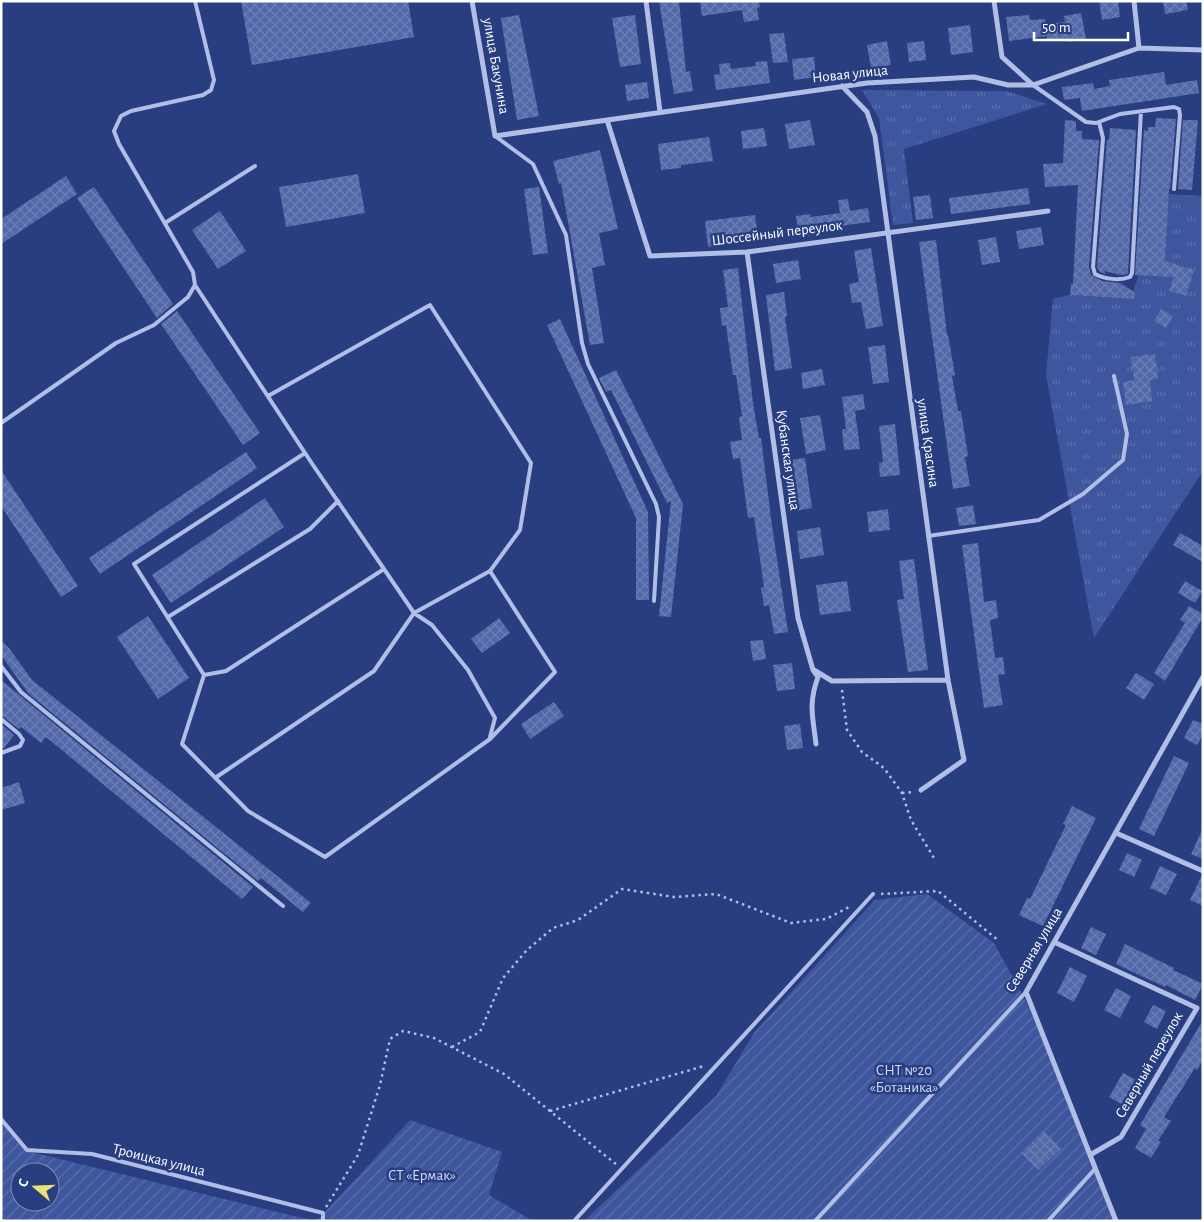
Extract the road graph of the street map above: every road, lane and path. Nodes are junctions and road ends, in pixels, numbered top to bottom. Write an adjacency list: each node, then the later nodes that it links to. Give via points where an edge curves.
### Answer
1 (196, 1): 18 (lane, via 214,80 211,90 203,95 131,111 121,116 114,131)
2 (472, 1): 14 (street, улица Бакунина)
3 (646, 1): 11 (street)
4 (994, 1): 9 (street, via 1002,57)
5 (1134, 1): 6 (street)
6 (1139, 48): 7 (street, Новая улица); 9 (street, Новая улица)
7 (1203, 50)
8 (842, 86): 9 (street, Новая улица, via 974,77 1008,85); 11 (street, Новая улица); 19 (street, улица Красина, via 867,112 875,136)
9 (1033, 86): 13 (lane, via 1086,122)
10 (1141, 111): 13 (lane); 13 (lane, via 1132,273 1124,280 1100,277 1093,267 1102,138); 16 (lane, via 1179,109)
11 (660, 112): 12 (street, Новая улица)
12 (607, 120): 14 (street, Новая улица); 20 (street, Шоссейный переулок, via 650,256)
13 (1099, 122)
14 (495, 136): 31 (lane, via 533,164 566,234 588,364 656,504 659,517)
15 (255, 166): 18 (lane)
16 (1174, 189)
17 (1048, 211): 19 (street, Шоссейный переулок)
18 (165, 223): 21 (lane, via 193,272)
19 (887, 232): 20 (street, Шоссейный переулок); 28 (street, улица Красина)
20 (747, 252): 35 (street, Кубанская улица, via 798,618)
21 (195, 284): 23 (lane); 25 (lane, via 188,297 154,325 116,343)
22 (1114, 376): 28 (lane, via 1127,434 1123,460 1083,494 1039,520)
23 (268, 396): 24 (lane); 30 (lane, via 430,306 531,463 520,530)
24 (273, 404): 26 (lane); 27 (lane)
25 (1, 422)
26 (306, 453): 27 (lane); 33 (lane, via 134,564)
27 (338, 502): 29 (lane); 33 (lane, via 310,528)
28 (928, 536): 38 (street, улица Красина)
29 (384, 569): 32 (lane); 36 (lane, via 226,671)
30 (490, 571): 32 (lane); 41 (lane, via 555,672)
31 (654, 601)
32 (414, 613): 41 (lane, via 432,625 468,670 495,718); 44 (lane, via 374,671)
33 (168, 618): 36 (lane)
34 (1, 666): 51 (lane, via 21,692)
35 (813, 670): 39 (street, via 832,681); 42 (street, Кубанская улица, via 818,677 811,710)
36 (204, 675): 44 (lane, via 182,744)
37 (1203, 677): 46 (street, Северная улица)
38 (948, 680): 39 (street); 45 (street, улица Красина, via 964,760)
39 (841, 681): 47 (path, via 847,730 862,752 884,768 902,793 911,820)
40 (1, 719): 43 (lane, via 23,740 20,746)
41 (490, 739): 44 (lane, via 325,857 248,811)
42 (816, 744)
43 (1, 753)
44 (215, 778)
45 (921, 790)
46 (1116, 833): 48 (street); 53 (street, Северная улица)
47 (934, 858)
48 (1203, 872)
49 (873, 894): 52 (path, via 938,891); 56 (lane)
50 (857, 902): 55 (path, via 826,919 791,923 716,894 674,897 622,889 578,920 553,928 527,950 503,978 480,1032)
51 (283, 906)
52 (999, 942)
53 (1054, 942): 54 (street, Северная улица); 59 (street, Северный переулок, via 1197,1008 1121,1137)
54 (1026, 992): 59 (street); 65 (lane, Северная улица)
55 (452, 1047): 57 (path, via 504,1074); 62 (path, via 434,1038 403,1031 390,1039 380,1085 358,1155)
56 (719, 1062): 57 (path); 60 (lane)
57 (550, 1111): 60 (path)
58 (1, 1119): 62 (lane, Троицкая улица, via 27,1150 92,1154)
59 (1090, 1155): 61 (street)
60 (622, 1169): 64 (lane)
61 (1095, 1169): 66 (lane); 67 (street)
62 (323, 1213): 63 (lane)
63 (322, 1221)
64 (574, 1221)
65 (815, 1221)
66 (1048, 1221)
67 (1116, 1221)

